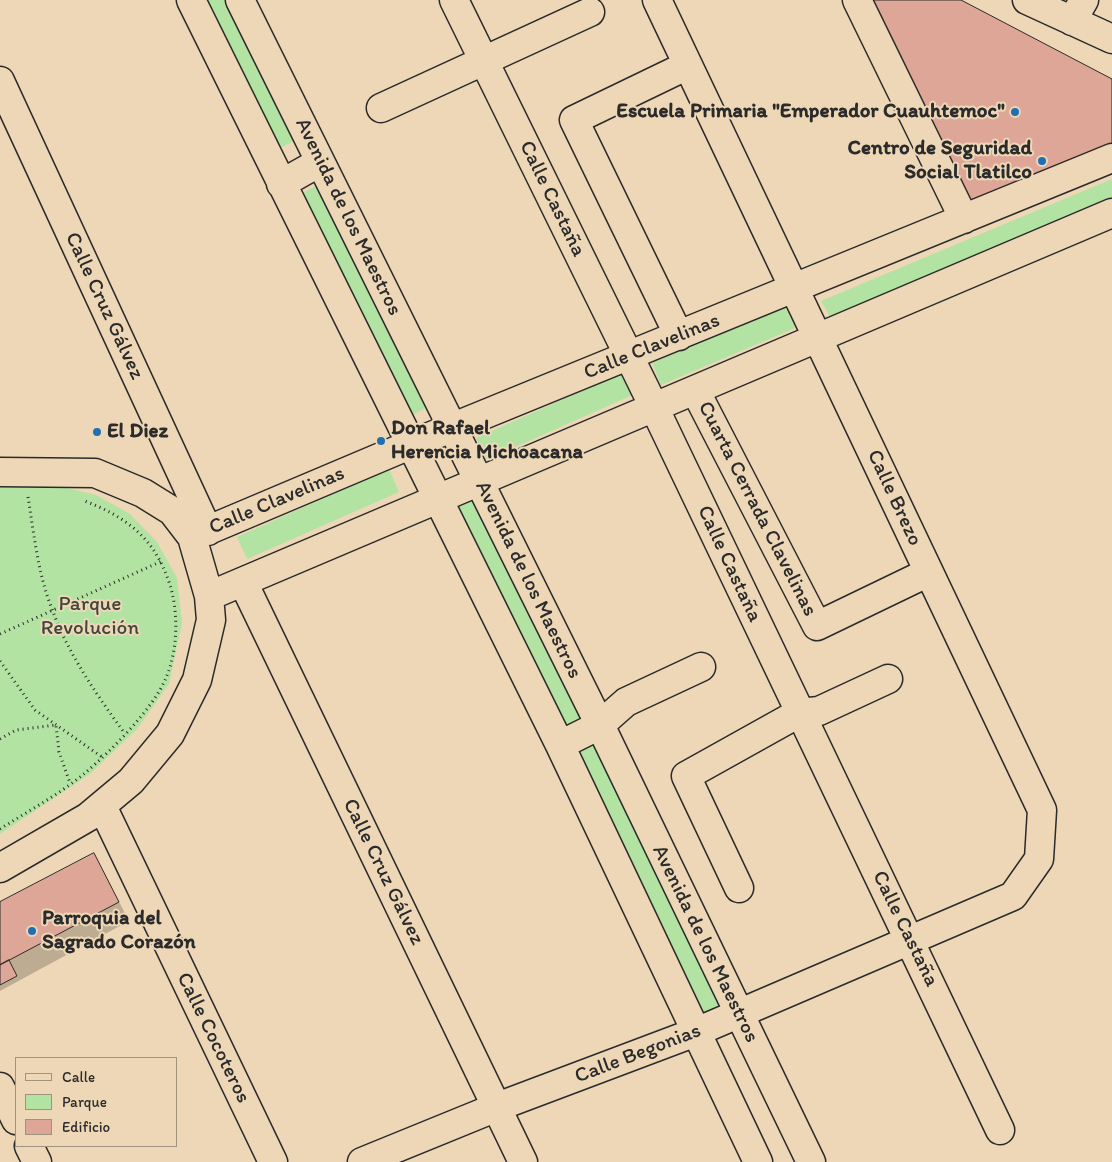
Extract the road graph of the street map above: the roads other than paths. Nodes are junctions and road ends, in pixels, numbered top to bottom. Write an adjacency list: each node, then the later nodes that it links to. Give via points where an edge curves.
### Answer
1 (191, 0): 16 (street, Avenida de los Maestros)
2 (240, 0): 15 (street, Avenida de los Maestros)
3 (454, 0): 10 (street, Calle Castaña)
4 (657, 0): 11 (street, Calle Brezo)
5 (857, 0): 18 (street)
6 (1027, 0): 7 (street)
7 (1078, 11): 9 (street)
8 (590, 12): 10 (street)
9 (1112, 40)
10 (484, 60): 13 (street); 22 (street, Calle Castaña)
11 (688, 65): 19 (street, Calle Brezo); 20 (street, via 574,120)
12 (0, 81): 30 (street, Calle Cruz Gálvez)
13 (381, 108)
14 (1112, 158): 18 (street, Calle Clavelinas)
15 (320, 162): 16 (street); 25 (street, Avenida de los Maestros)
16 (281, 184): 26 (street, Avenida de los Maestros)
17 (1112, 213): 21 (street)
18 (964, 219): 19 (street, Calle Clavelinas)
19 (795, 289): 20 (street, Calle Clavelinas); 21 (street, Calle Brezo)
20 (679, 336): 22 (street, Calle Clavelinas)
21 (818, 338): 23 (street); 31 (street, Calle Brezo)
22 (630, 356): 24 (street, Calle Castaña); 25 (street, Calle Clavelinas)
23 (695, 390): 24 (street); 31 (street, Cuarta Cerrada Clavelinas, via 817,626)
24 (654, 406): 28 (street); 36 (street, Calle Castaña)
25 (453, 429): 26 (street, Calle Clavelinas); 28 (street, Avenida de los Maestros)
26 (412, 444): 29 (street, Avenida de los Maestros); 30 (street, Calle Clavelinas)
27 (0, 472): 30 (street, via 95,473 143,493)
28 (479, 481): 29 (street); 37 (street, Avenida de los Maestros)
29 (439, 498): 32 (street); 38 (street, Avenida de los Maestros)
30 (200, 534): 33 (street)
31 (928, 572): 42 (street, Calle Brezo, via 1042,810 1039,859 1013,896)
32 (243, 582): 33 (street); 46 (street, Calle Cruz Gálvez)
33 (209, 596): 39 (street, via 211,620 197,680 170,734 131,781)
34 (701, 667): 37 (street, via 626,702)
35 (888, 680): 36 (street, via 819,711)
36 (799, 712): 41 (street, via 686,776); 42 (street, Calle Castaña)
37 (600, 725): 38 (street); 43 (street, Avenida de los Maestros)
38 (560, 745): 44 (street, Avenida de los Maestros)
39 (102, 806): 40 (street); 51 (street, Calle Cocoteros)
40 (0, 868)
41 (739, 888)
42 (911, 939): 43 (street, Calle Begonias); 48 (street, Calle Castaña)
43 (738, 1014): 44 (street, Calle Begonias); 55 (street, Avenida de los Maestros)
44 (696, 1032): 46 (street, Calle Begonias); 54 (street, Avenida de los Maestros)
45 (0, 1086): 47 (street)
46 (496, 1107): 52 (street, Calle Begonias); 53 (street, Calle Cruz Gálvez)
47 (15, 1118)
48 (1000, 1130)
49 (29, 1147): 50 (street)
50 (36, 1162)
51 (273, 1162)
52 (362, 1162)
53 (523, 1162)
54 (758, 1162)
55 (811, 1162)

